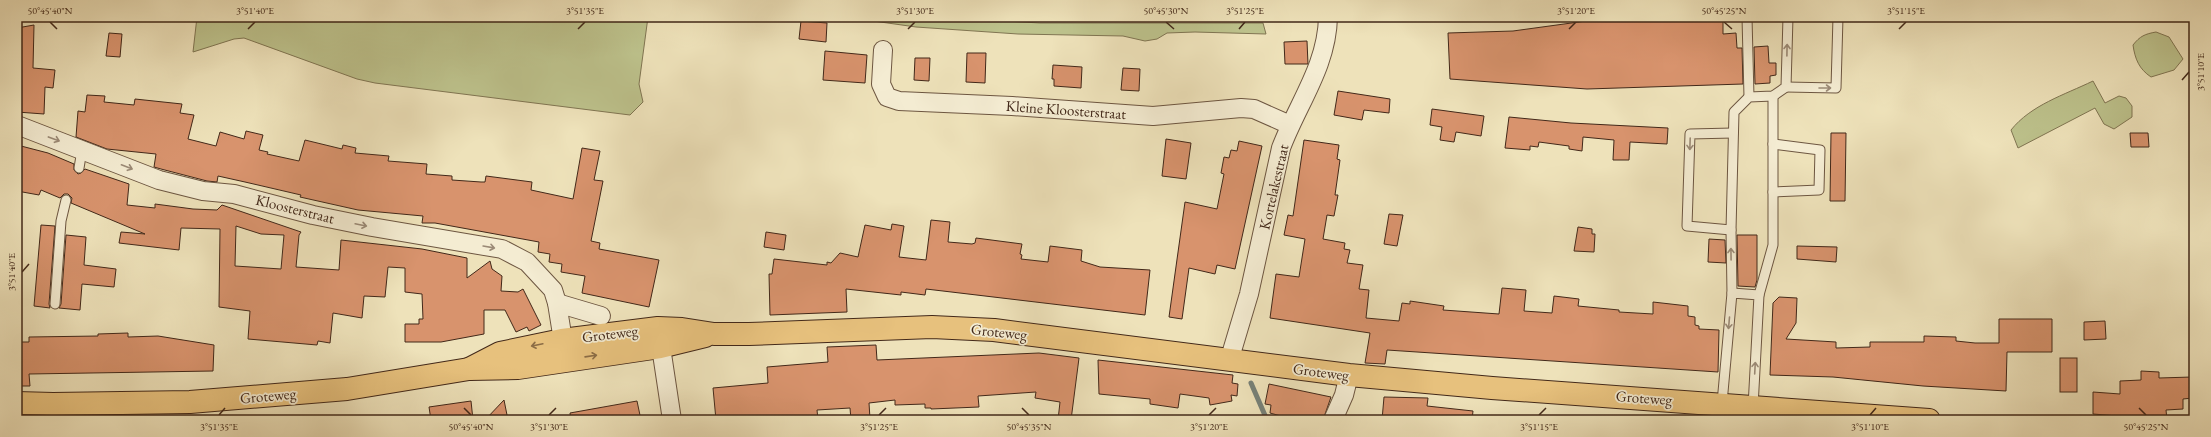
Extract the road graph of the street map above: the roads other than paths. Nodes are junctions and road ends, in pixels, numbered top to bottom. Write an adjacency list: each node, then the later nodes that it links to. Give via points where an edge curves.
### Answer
1 (1328, 17): 9 (street, Kortelakestraat, via 1326,46 1321,61)
2 (1747, 17): 8 (lane)
3 (1788, 17): 6 (lane, one-way to 3)
4 (1838, 17): 6 (lane, one-way to 4, via 1836,88)
5 (883, 50): 9 (street, Kleine Kloosterstraat, via 881,84 887,97 899,101 1153,116 1241,108 1254,109)
6 (1786, 88): 7 (lane)
7 (1773, 96): 8 (lane); 12 (lane)
8 (1749, 97): 11 (lane, via 1734,112)
9 (1290, 125): 25 (street, Kortelakestraat, via 1282,148 1249,294)
10 (17, 126): 13 (street, Kloosterstraat, one-way to 13)
11 (1733, 133): 17 (lane); 17 (lane, one-way to 17, via 1690,134 1687,226)
12 (1773, 144): 15 (lane); 15 (lane, via 1820,150 1820,190)
13 (82, 150): 14 (lane); 20 (street, Kloosterstraat, one-way to 20, via 159,180 203,191 234,194 372,227 502,249 526,262 542,277 553,290)
14 (79, 168)
15 (1773, 192): 19 (lane, via 1773,245)
16 (66, 200): 21 (lane, via 61,221)
17 (1731, 230): 18 (lane, one-way to 17)
18 (1732, 292): 19 (lane); 28 (lane, one-way to 28)
19 (1759, 295): 29 (lane, one-way to 19)
20 (557, 303): 22 (street); 24 (street, Kloosterstraat)
21 (55, 304)
22 (601, 316)
23 (659, 338): 24 (main road, Groteweg); 25 (main road, Groteweg, via 714,334 963,328); 31 (street)
24 (564, 350): 27 (main road, Groteweg, via 518,368 469,369 347,389 245,399 134,403)
25 (1229, 361): 26 (main road, Groteweg)
26 (1349, 375): 28 (main road, Groteweg); 32 (street)
27 (17, 402)
28 (1722, 404): 29 (main road, Groteweg)
29 (1753, 407): 30 (main road, Groteweg)
30 (1778, 414): 33 (main road, Groteweg)
31 (672, 420)
32 (1333, 420)
33 (1928, 420)

